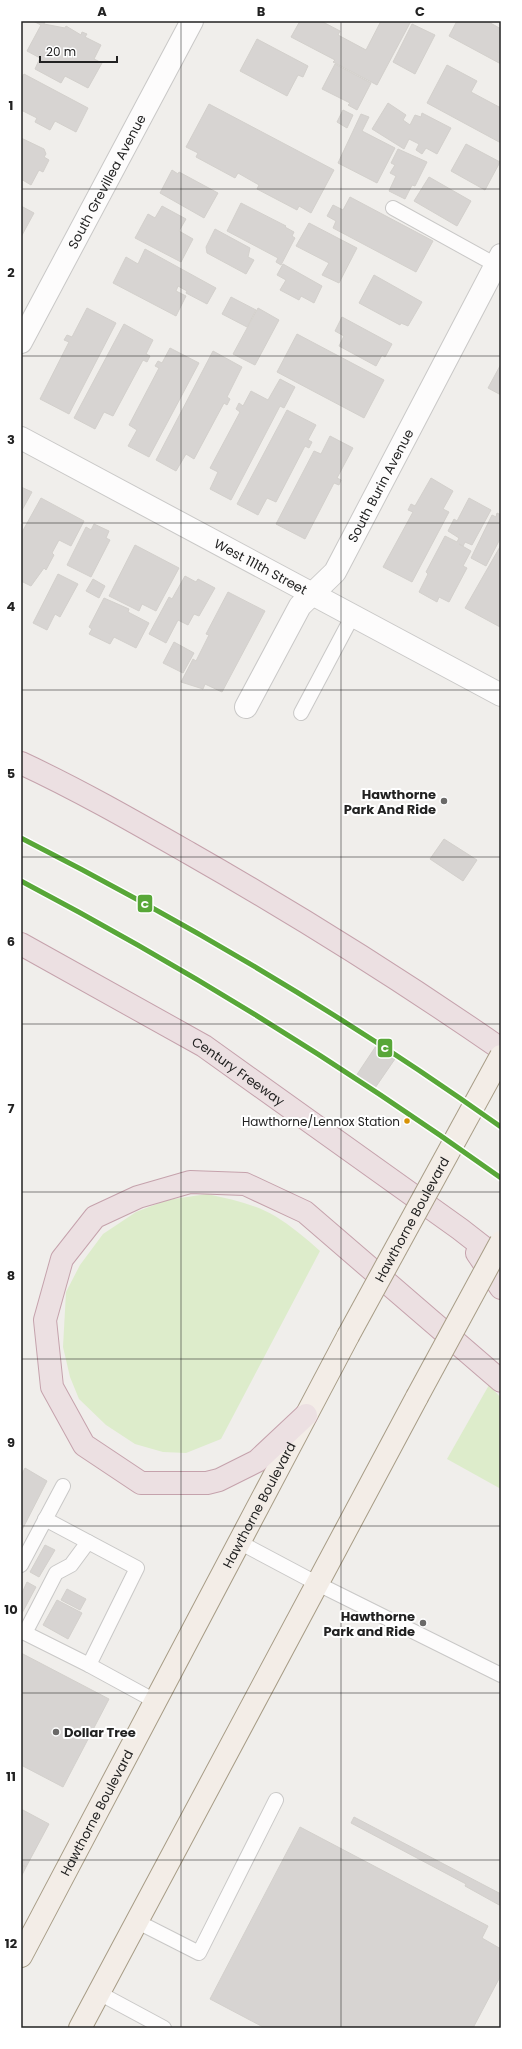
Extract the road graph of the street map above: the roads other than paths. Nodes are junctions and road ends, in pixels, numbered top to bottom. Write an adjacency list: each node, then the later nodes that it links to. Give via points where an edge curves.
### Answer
1 (192, 21): 4 (street, South Grevillea Avenue)
2 (393, 208): 3 (lane)
3 (498, 260): 6 (street, South Burin Avenue, via 335,572)
4 (21, 342)
5 (21, 438): 6 (street, West 111th Street)
6 (313, 593): 7 (street, West 111th Street); 9 (street, South Burin Avenue, via 300,606)
7 (353, 615): 8 (street, West 111th Street); 10 (lane)
8 (499, 688)
9 (246, 707)
10 (301, 713)
11 (21, 763): 13 (highway, via 76,789 258,892 415,989)
12 (21, 944): 15 (highway, Century Freeway, via 204,1046)
13 (501, 1049)
14 (501, 1056): 20 (main road, Hawthorne Boulevard, bridge)
15 (460, 1229): 17 (highway, Century Freeway); 18 (highway)
16 (501, 1242): 26 (main road, bridge)
17 (501, 1261)
18 (501, 1288)
19 (501, 1381): 20 (highway, via 305,1212 245,1184 190,1182 138,1197 95,1217 62,1259 45,1320 52,1387 84,1445 141,1483 207,1483 219,1480 257,1461)
20 (306, 1415): 24 (main road, Hawthorne Boulevard)
21 (63, 1486): 22 (lane)
22 (45, 1519): 23 (lane); 25 (lane)
23 (88, 1542): 27 (lane, via 137,1568); 27 (lane, via 71,1565 56,1573 25,1632)
24 (239, 1542): 26 (lane); 29 (main road, Hawthorne Boulevard)
25 (21, 1565)
26 (318, 1584): 28 (lane); 31 (main road)
27 (89, 1665): 29 (lane)
28 (501, 1675)
29 (155, 1701): 32 (main road, Hawthorne Boulevard)
30 (276, 1800): 31 (lane, via 199,1953)
31 (138, 1922): 33 (main road)
32 (21, 1956)
33 (99, 1993): 34 (lane); 35 (main road)
34 (158, 2026)
35 (80, 2028)

